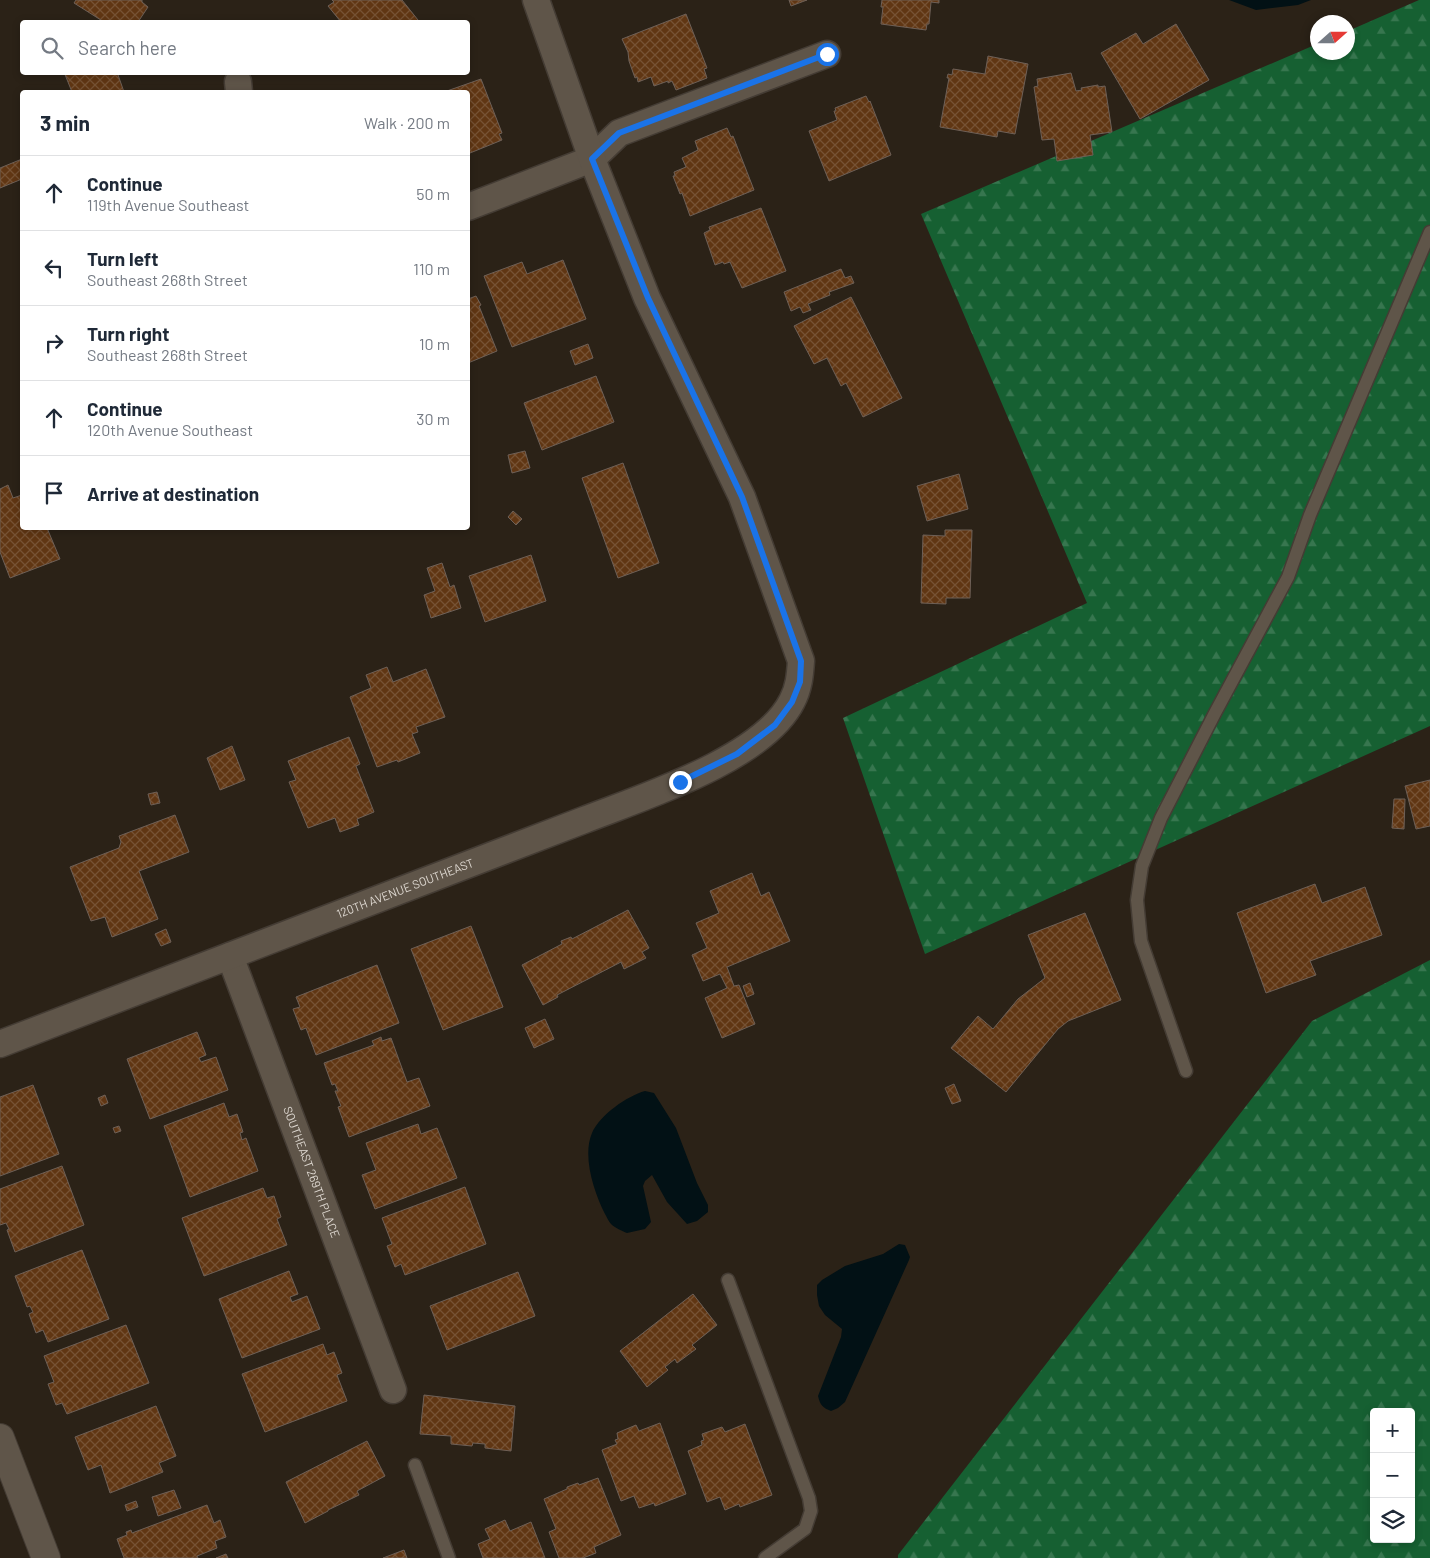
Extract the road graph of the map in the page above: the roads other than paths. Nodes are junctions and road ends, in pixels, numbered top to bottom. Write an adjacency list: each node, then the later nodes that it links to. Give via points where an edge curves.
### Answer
1 (536, 0): 3 (street, 120TH AVENUE SOUTHEAST)
2 (827, 54): 3 (street, via 619,133)
3 (592, 159): 4 (street); 6 (street, 120TH AVENUE SOUTHEAST, via 648,298 742,497 801,661 800,682 792,702 775,725 737,754 680,782)
4 (470, 206)
5 (1430, 232): 8 (lane, via 1310,515 1288,578 1161,818 1142,866 1137,900 1141,941)
6 (230, 956): 7 (street, 120TH AVENUE SOUTHEAST); 10 (street, SOUTHEAST 269TH PLACE)
7 (0, 1044)
8 (1186, 1071)
9 (728, 1280): 15 (lane, via 809,1498 810,1511 805,1529)
10 (393, 1390)
11 (0, 1438): 13 (street)
12 (414, 1465): 14 (lane)
13 (46, 1558)
14 (449, 1558)
15 (765, 1558)

